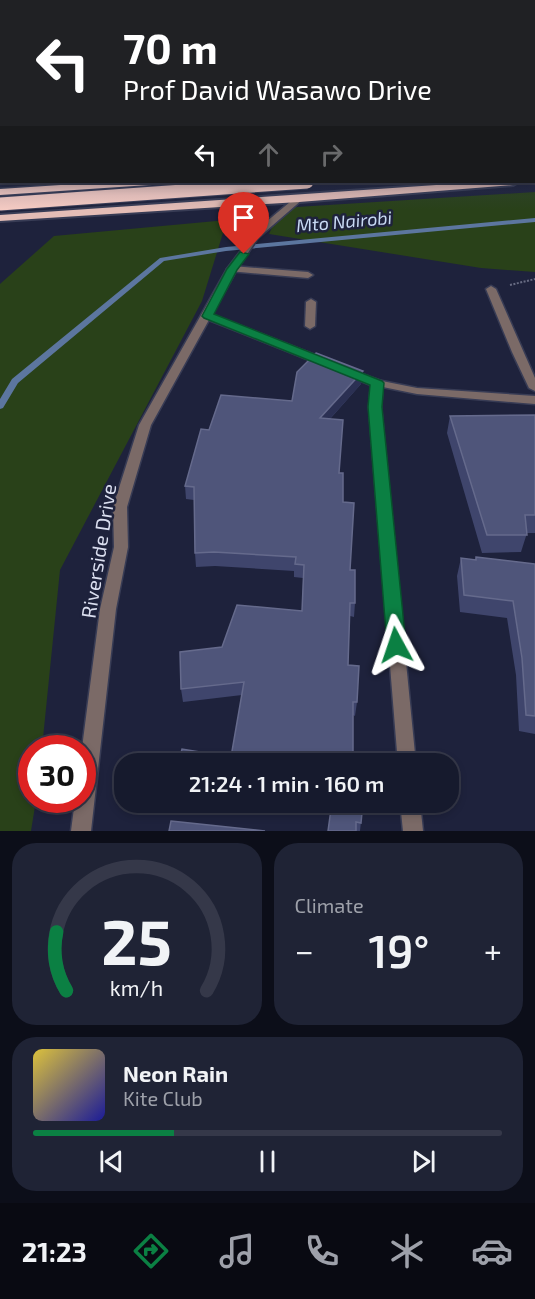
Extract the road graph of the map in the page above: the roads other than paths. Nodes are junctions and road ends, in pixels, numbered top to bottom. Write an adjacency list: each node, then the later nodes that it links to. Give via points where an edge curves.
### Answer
1 (134, 183): 4 (highway)
2 (299, 183): 6 (highway, bridge)
3 (500, 183): 5 (highway)
4 (0, 192)
5 (299, 199): 7 (highway); 9 (street, Riverside Drive)
6 (0, 204)
7 (228, 204): 8 (highway); 9 (street)
8 (0, 218)
9 (257, 233): 10 (street, Riverside Drive)
10 (232, 269): 11 (street); 14 (street, Riverside Drive)
11 (308, 275)
12 (491, 289): 16 (street)
13 (311, 302): 15 (street)
14 (208, 316): 18 (street); 23 (street, Riverside Drive, via 145,425 120,507 121,547 108,609)
15 (310, 326)
16 (522, 365): 17 (street); 19 (street)
17 (535, 366)
18 (377, 383): 20 (street, via 417,391); 21 (street, via 375,407)
19 (535, 388)
20 (535, 400)
21 (406, 753)
22 (411, 813): 24 (street)
23 (81, 831)
24 (413, 831)

